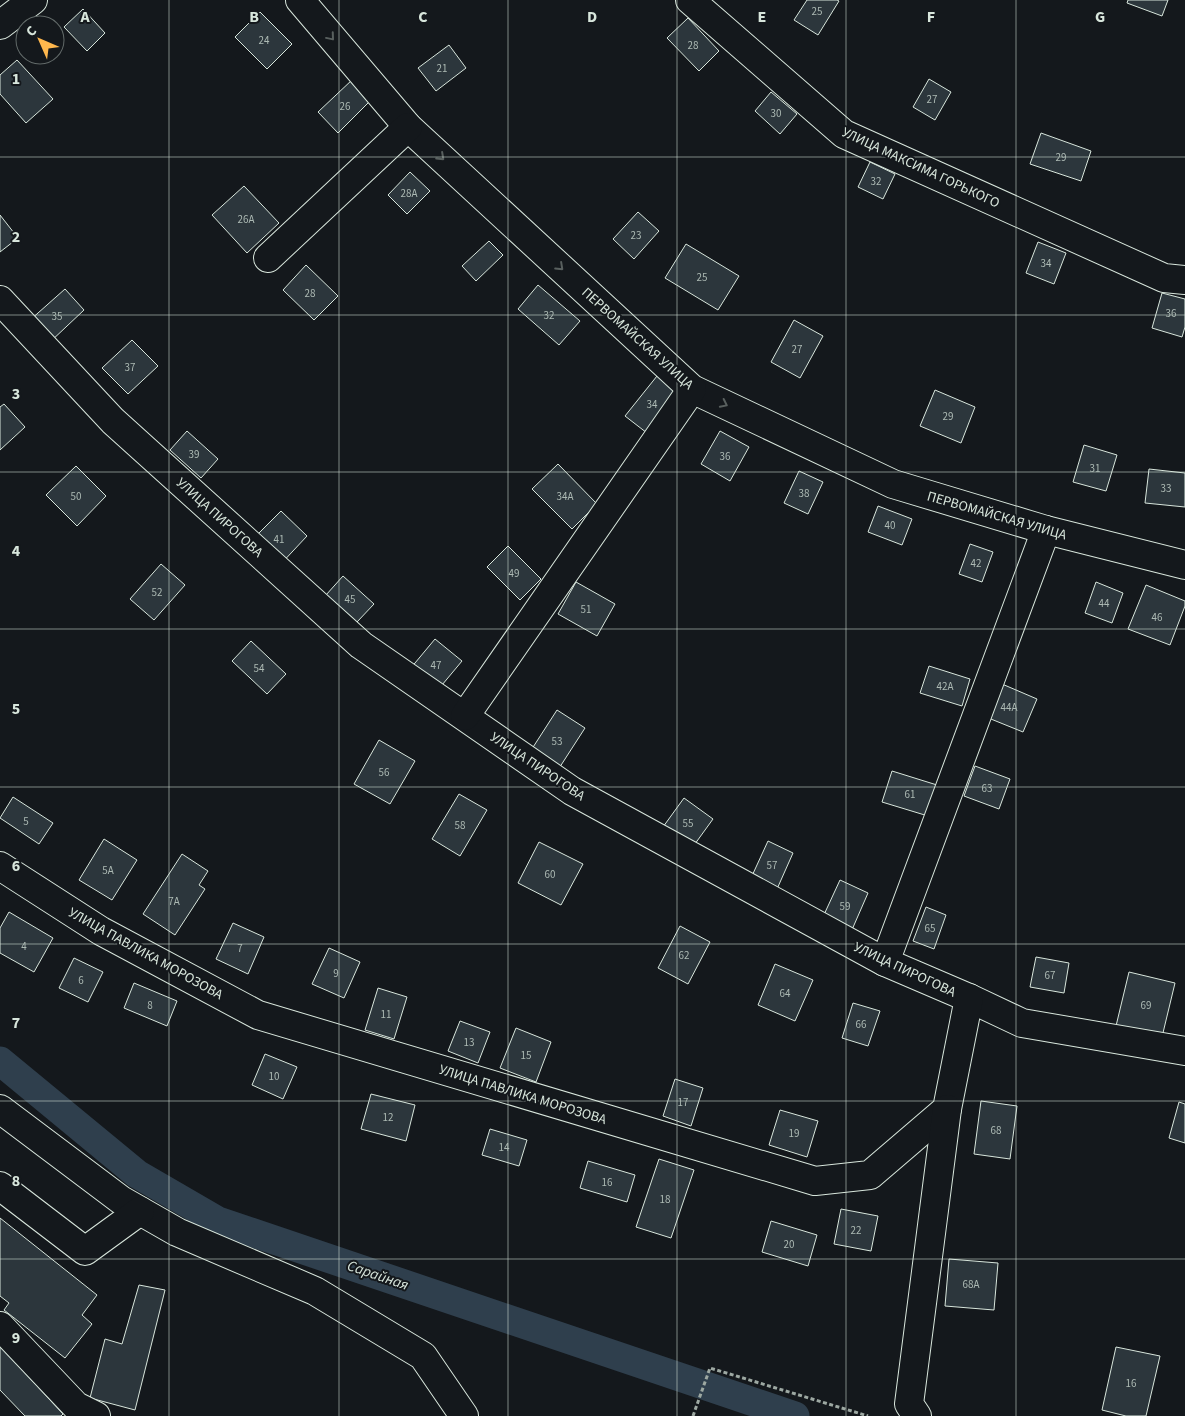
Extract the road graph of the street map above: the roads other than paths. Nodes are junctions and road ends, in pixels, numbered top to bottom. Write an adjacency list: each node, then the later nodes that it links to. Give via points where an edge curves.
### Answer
1 (33, 0): 4 (street)
2 (300, 0): 5 (street, ПЕРВОМАЙСКАЯ УЛИЦА, one-way to 5)
3 (690, 0): 7 (street, УЛИЦА МАКСИМА ГОРЬКОГО, via 844,134 1164,278)
4 (0, 25)
5 (408, 127): 6 (street); 9 (street, ПЕРВОМАЙСКАЯ УЛИЦА, one-way to 9)
6 (268, 258)
7 (1185, 280)
8 (0, 300): 12 (street, УЛИЦА ПИРОГОВА, via 113,421 361,644)
9 (692, 389): 10 (street, ПЕРВОМАЙСКАЯ УЛИЦА, one-way to 10, via 893,484); 12 (street)
10 (1046, 530): 11 (street, ПЕРВОМАЙСКАЯ УЛИЦА); 14 (street)
11 (1185, 565)
12 (465, 716): 14 (street, УЛИЦА ПИРОГОВА, via 572,791)
13 (0, 866): 18 (street, УЛИЦА ПАВЛИКА МОРОЗОВА, via 101,931 258,1015 815,1180 870,1175)
14 (885, 962): 15 (street, УЛИЦА ПИРОГОВА)
15 (969, 998): 16 (street, УЛИЦА ПИРОГОВА, via 1022,1024); 18 (street)
16 (1185, 1051)
17 (0, 1109): 20 (street)
18 (947, 1109): 24 (street, via 909,1404)
19 (0, 1186): 20 (street, via 85,1250)
20 (140, 1211): 23 (street, via 177,1232 316,1291 423,1356)
21 (0, 1326): 22 (street, via 76,1406)
22 (96, 1416)
23 (464, 1416)
24 (917, 1416)

